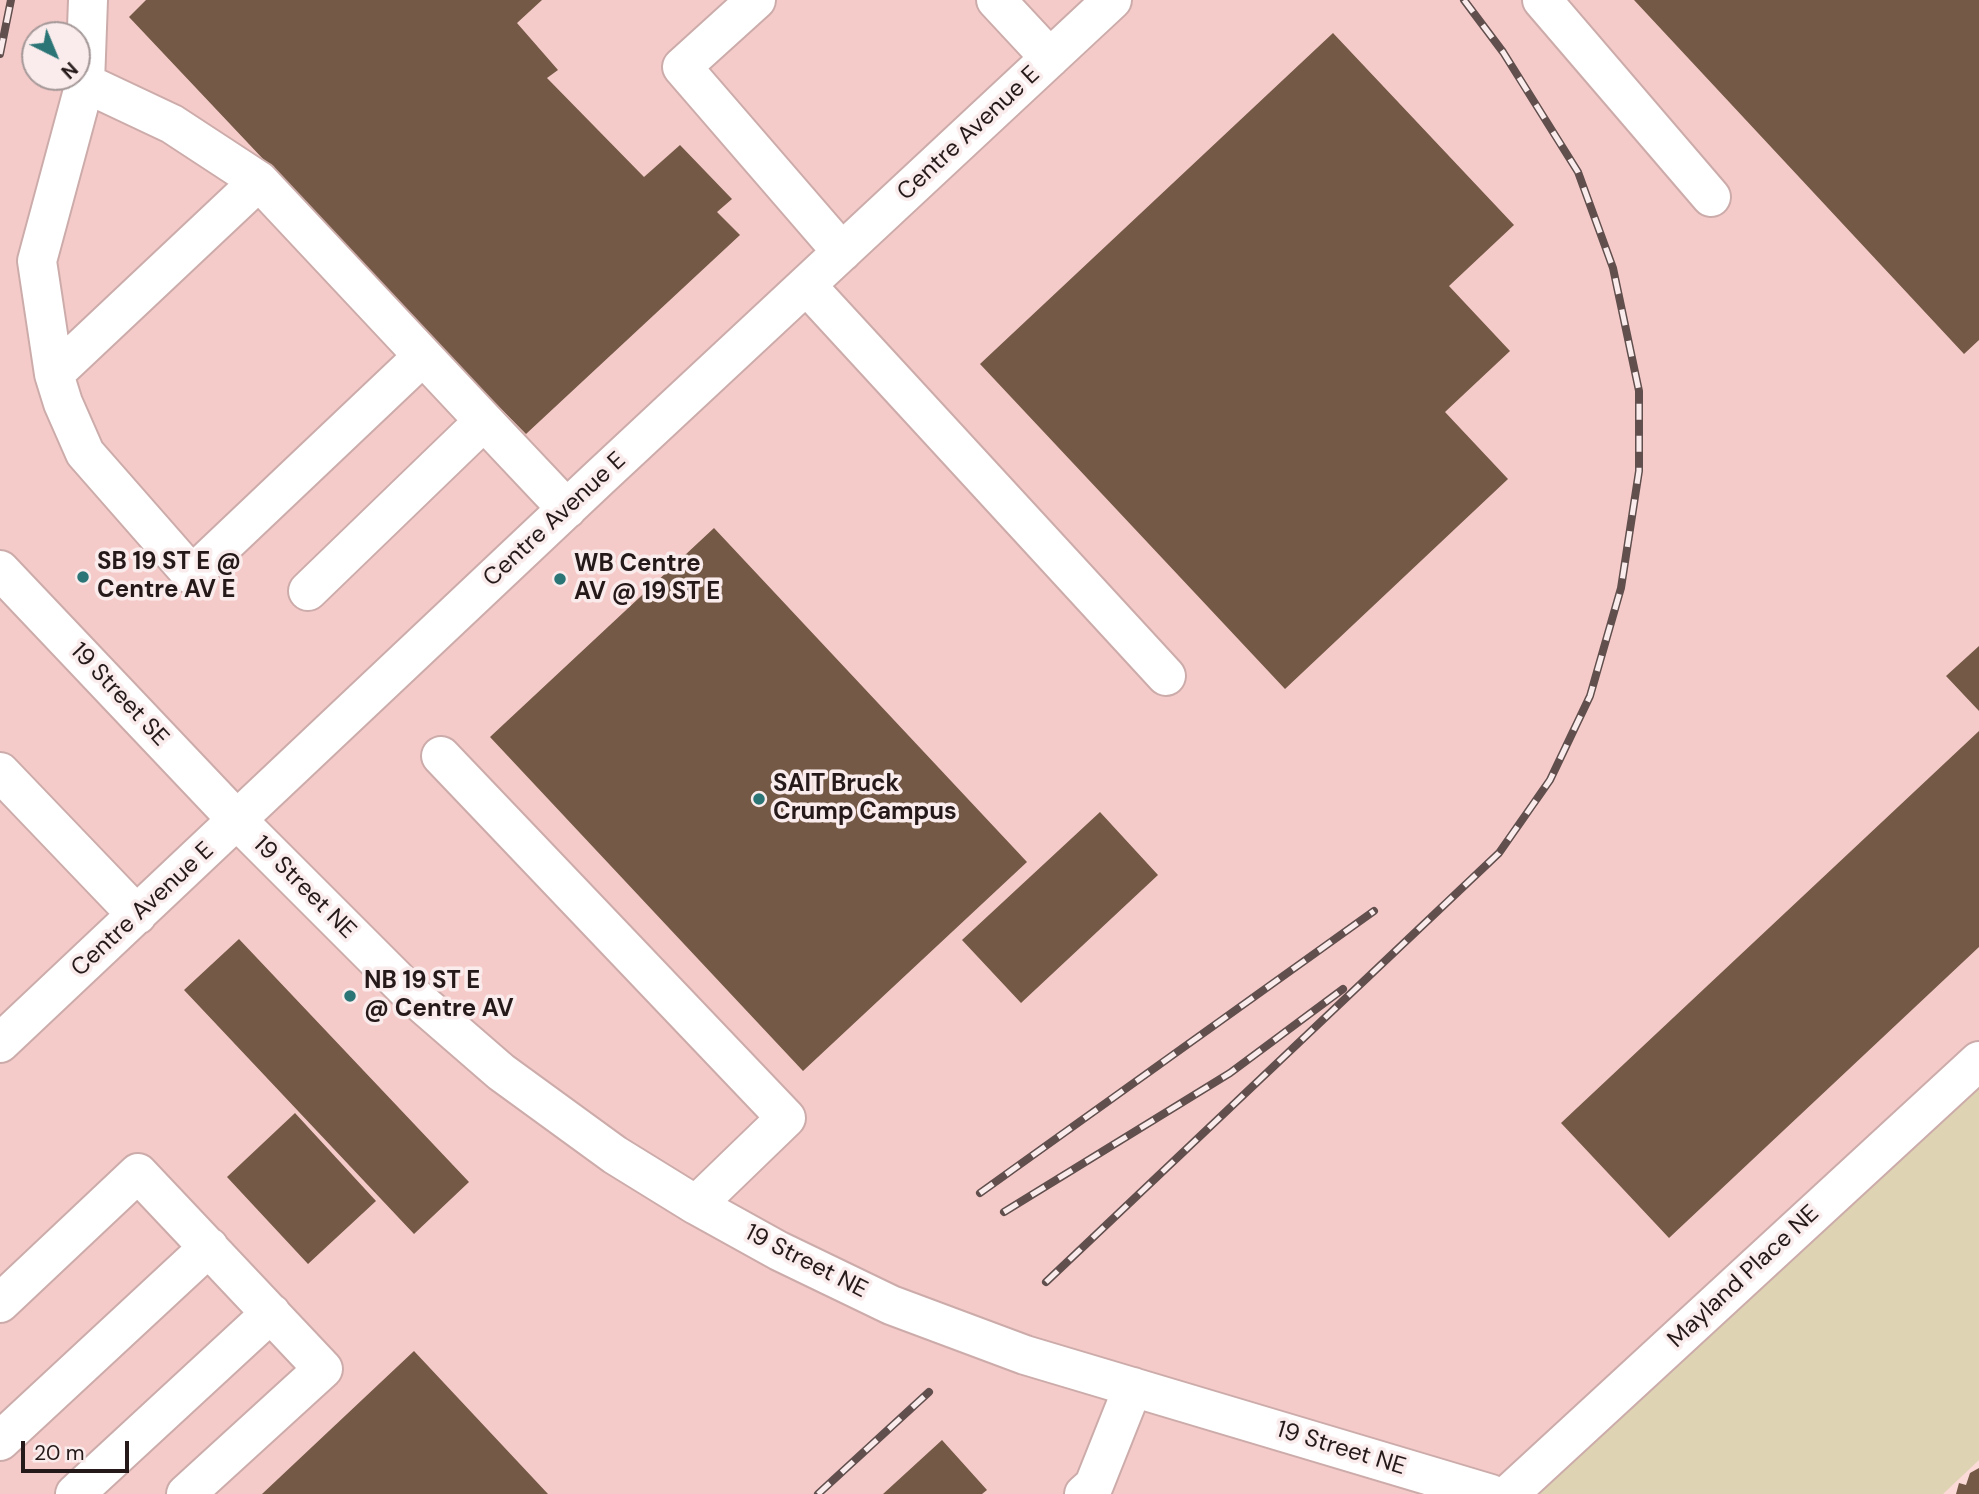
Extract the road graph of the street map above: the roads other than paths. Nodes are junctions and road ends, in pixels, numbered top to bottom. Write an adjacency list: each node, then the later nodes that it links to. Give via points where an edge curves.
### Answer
1 (88, 0): 6 (street)
2 (756, 0): 12 (street, via 682,67)
3 (996, 0): 7 (street)
4 (1112, 0): 7 (street, Centre Avenue E)
5 (1542, 0): 11 (street)
6 (87, 21)
7 (1050, 58): 12 (street, Centre Avenue E)
8 (91, 86): 10 (street, via 172,124)
9 (83, 91): 15 (street, via 37,261)
10 (259, 181): 14 (street); 15 (street)
11 (1712, 197)
12 (842, 252): 13 (street, Centre Avenue E)
13 (807, 286): 17 (street, Centre Avenue E); 20 (street)
14 (423, 356): 15 (street, via 192,575 85,453); 16 (street)
15 (54, 374)
16 (484, 421): 17 (street); 19 (street)
17 (566, 509): 23 (street, Centre Avenue E)
18 (0, 570): 23 (street, 19 Street SE)
19 (308, 591)
20 (1166, 676)
21 (441, 756): 27 (street, via 786,1118)
22 (0, 772): 24 (street)
23 (238, 821): 24 (street, Centre Avenue E); 27 (street, 19 Street NE, via 410,993 501,1072 615,1155)
24 (137, 915): 25 (street, Centre Avenue E)
25 (0, 1044)
26 (1979, 1061): 37 (street, Mayland Place NE)
27 (696, 1205): 31 (street, 19 Street NE, via 891,1305 1025,1355)
28 (209, 1247): 29 (street, via 138,1173); 30 (street); 32 (street)
29 (0, 1303)
30 (271, 1313): 34 (street); 35 (street, via 323,1369)
31 (1133, 1387): 33 (street); 36 (street, 19 Street NE)
32 (0, 1441)
33 (1094, 1491)
34 (75, 1494)
35 (186, 1494)
36 (1492, 1494)
37 (1509, 1494)

